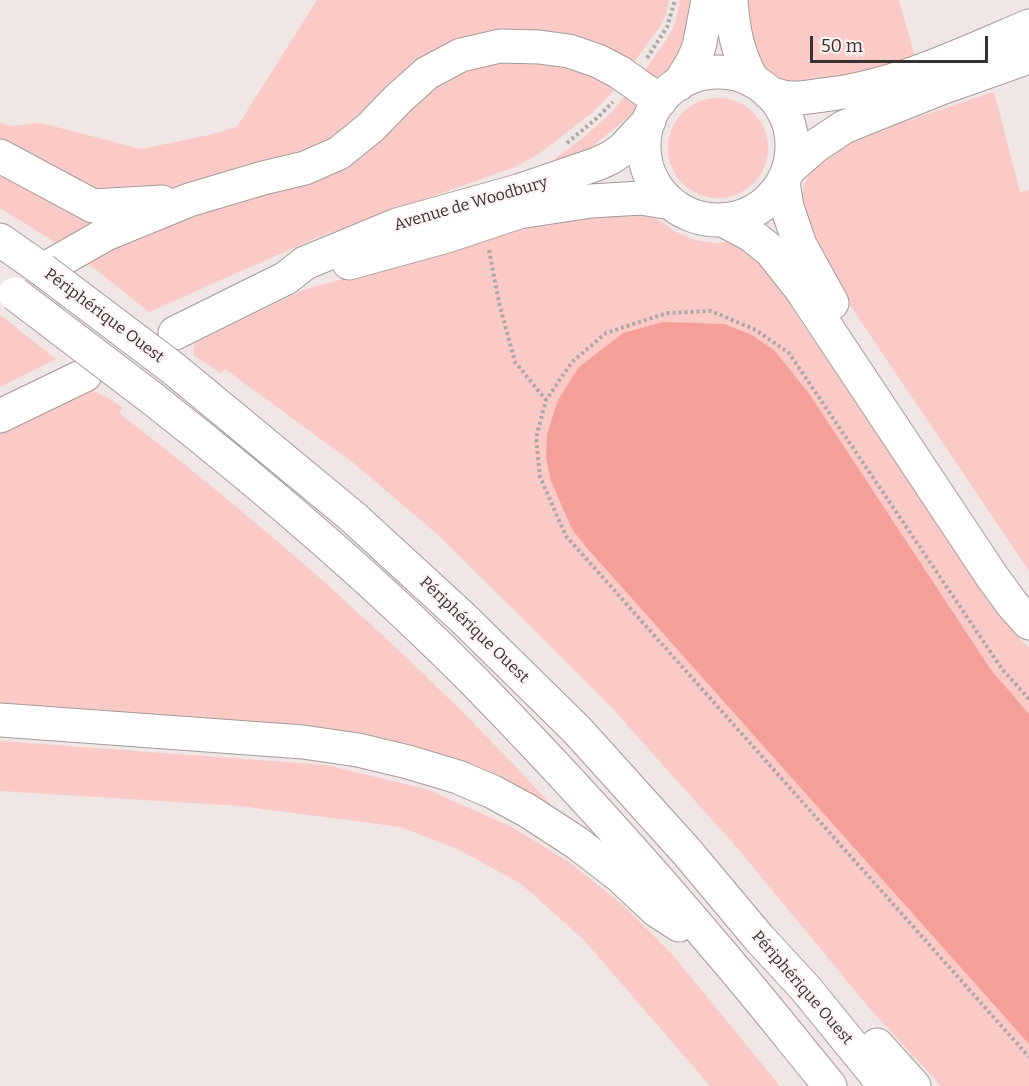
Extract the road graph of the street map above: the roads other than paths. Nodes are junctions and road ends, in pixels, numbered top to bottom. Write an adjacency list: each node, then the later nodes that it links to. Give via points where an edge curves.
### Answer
1 (708, 0): 6 (main road, via 693,61)
2 (731, 0): 5 (main road, via 744,66)
3 (1029, 26): 5 (main road, Avenue de Woodbury, via 870,87 792,99)
4 (1029, 57): 8 (main road, Avenue de Woodbury, via 844,128 814,147)
5 (761, 87): 6 (main road, Avenue de Woodbury, via 739,75 708,73 693,77); 8 (main road, via 778,103 790,128 792,148)
6 (663, 102): 9 (main road, via 619,72 569,51 500,46 461,55 427,73 371,128 339,153 305,168); 10 (main road, Avenue de Woodbury, via 645,135 644,151 652,180); 14 (main road, Avenue de Woodbury, via 622,150 610,158 518,191 397,225 305,263)
7 (0, 156): 9 (main road, via 93,206)
8 (786, 175): 11 (main road, Avenue de Woodbury, via 764,204 738,218); 19 (main road, via 787,207 800,245 835,309)
9 (189, 200): 13 (main road, via 106,234)
10 (671, 203): 11 (main road, Avenue de Woodbury, via 696,217); 14 (main road, Avenue de Woodbury, via 641,198 519,212 447,236)
11 (723, 220): 20 (main road, via 770,250 801,290 991,575)
12 (0, 240): 13 (main road, Périphérique Ouest)
13 (44, 270): 23 (main road, Périphérique Ouest, bridge, via 174,369 353,517 463,618 577,730)
14 (286, 278): 16 (main road, Avenue de Woodbury)
15 (7, 289): 22 (main road, bridge, via 219,451 393,603 548,758)
16 (175, 333)
17 (85, 375): 18 (main road)
18 (0, 416)
19 (1029, 595)
20 (1029, 623)
21 (0, 720): 22 (main road, via 303,742 358,750 458,777 519,806 577,843 656,910)
22 (720, 951): 24 (main road)
23 (806, 989): 25 (main road, Périphérique Ouest); 26 (main road, via 874,1042)
24 (830, 1086)
25 (885, 1086)
26 (914, 1086)

